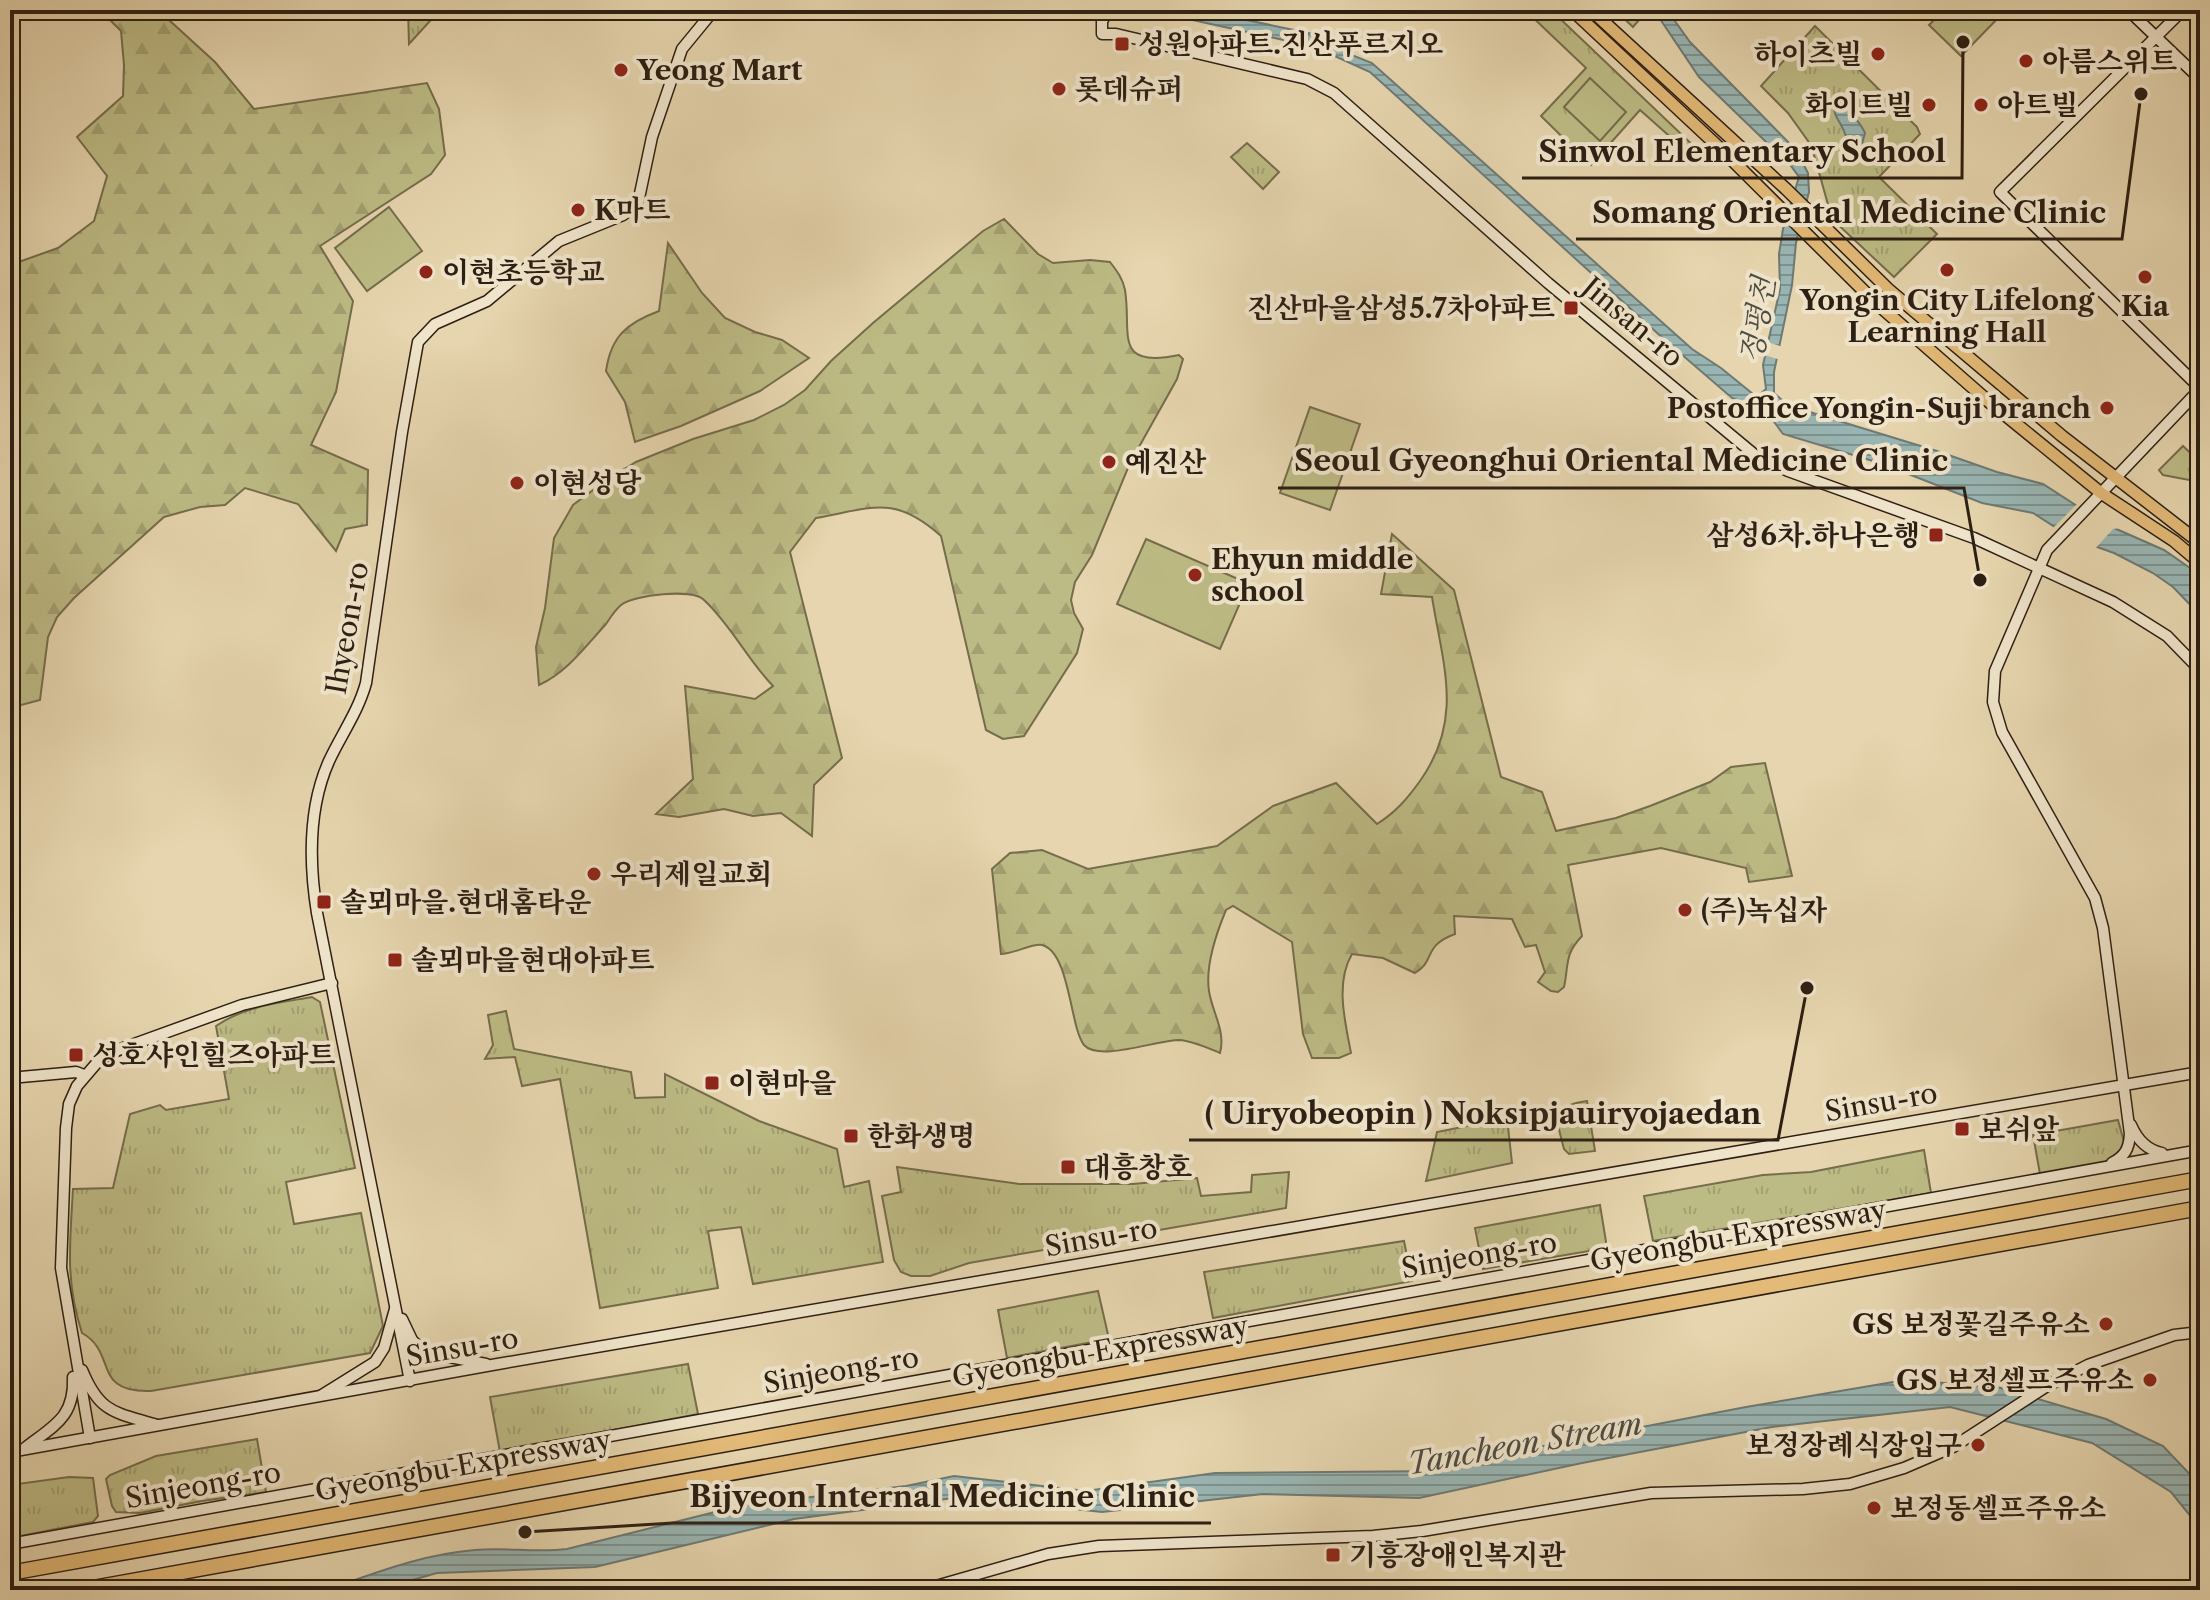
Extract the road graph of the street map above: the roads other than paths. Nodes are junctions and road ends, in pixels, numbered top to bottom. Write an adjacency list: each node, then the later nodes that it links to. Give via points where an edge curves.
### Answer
1 (714, 10): 16 (street, Ihyeon-ro, via 682,49 652,137 638,203 623,215 559,241 487,301 435,324 418,342 366,683 325,772 315,813 314,892)
2 (1109, 10): 14 (street, Jinsan-ro, via 1102,34 1322,85 1755,455 1974,538)
3 (1572, 10): 11 (main road, via 1875,302)
4 (1591, 10): 10 (main road, via 1888,289)
5 (2128, 10): 7 (street)
6 (2183, 10): 7 (street)
7 (2157, 37): 8 (street); 9 (street, via 2000,192)
8 (2200, 79)
9 (2200, 388): 10 (street)
10 (2116, 477): 11 (street); 12 (main road)
11 (2101, 493): 13 (main road); 14 (street, via 2047,550)
12 (2200, 543)
13 (2200, 563)
14 (2038, 569): 15 (street, Jinsan-ro, via 2113,602 2160,631); 20 (street, via 1998,662 1994,710 2095,898)
15 (2200, 670)
16 (332, 983): 18 (street, via 199,1019 110,1053); 27 (street, Ihyeon-ro)
17 (2200, 1072): 20 (street, Sinsu-ro)
18 (84, 1075): 19 (street); 29 (street, via 69,1104 66,1128 61,1268)
19 (10, 1078)
20 (2124, 1084): 21 (street); 30 (street, Sinsu-ro)
21 (2128, 1119): 23 (street, via 2140,1140 2155,1152); 24 (street, via 2129,1145)
22 (2200, 1150): 23 (street, Sinjeong-ro)
23 (2168, 1154): 24 (street, Sinjeong-ro)
24 (2109, 1165): 36 (street, Sinjeong-ro)
25 (2200, 1179): 37 (highway, Gyeongbu Expressway)
26 (2200, 1208): 38 (highway, Gyeongbu Expressway)
27 (396, 1307): 30 (street, via 424,1352); 31 (street, Ihyeon-ro); 32 (street, via 375,1362)
28 (2200, 1332): 39 (street, via 2127,1349 2047,1386 1953,1447 1838,1486 1651,1493 1373,1536 1099,1546 1048,1554)
29 (71, 1335): 33 (street, via 82,1371 100,1403); 34 (street); 35 (street, via 72,1403 64,1417)
30 (492, 1365): 31 (street, Sinsu-ro)
31 (410, 1381): 32 (street, Sinsu-ro)
32 (319, 1398): 33 (street, Sinsu-ro)
33 (159, 1426): 34 (street, Sinsu-ro)
34 (90, 1438): 35 (street, Sinsu-ro)
35 (16, 1451)
36 (10, 1544)
37 (10, 1573)
38 (82, 1590)
39 (922, 1590)

